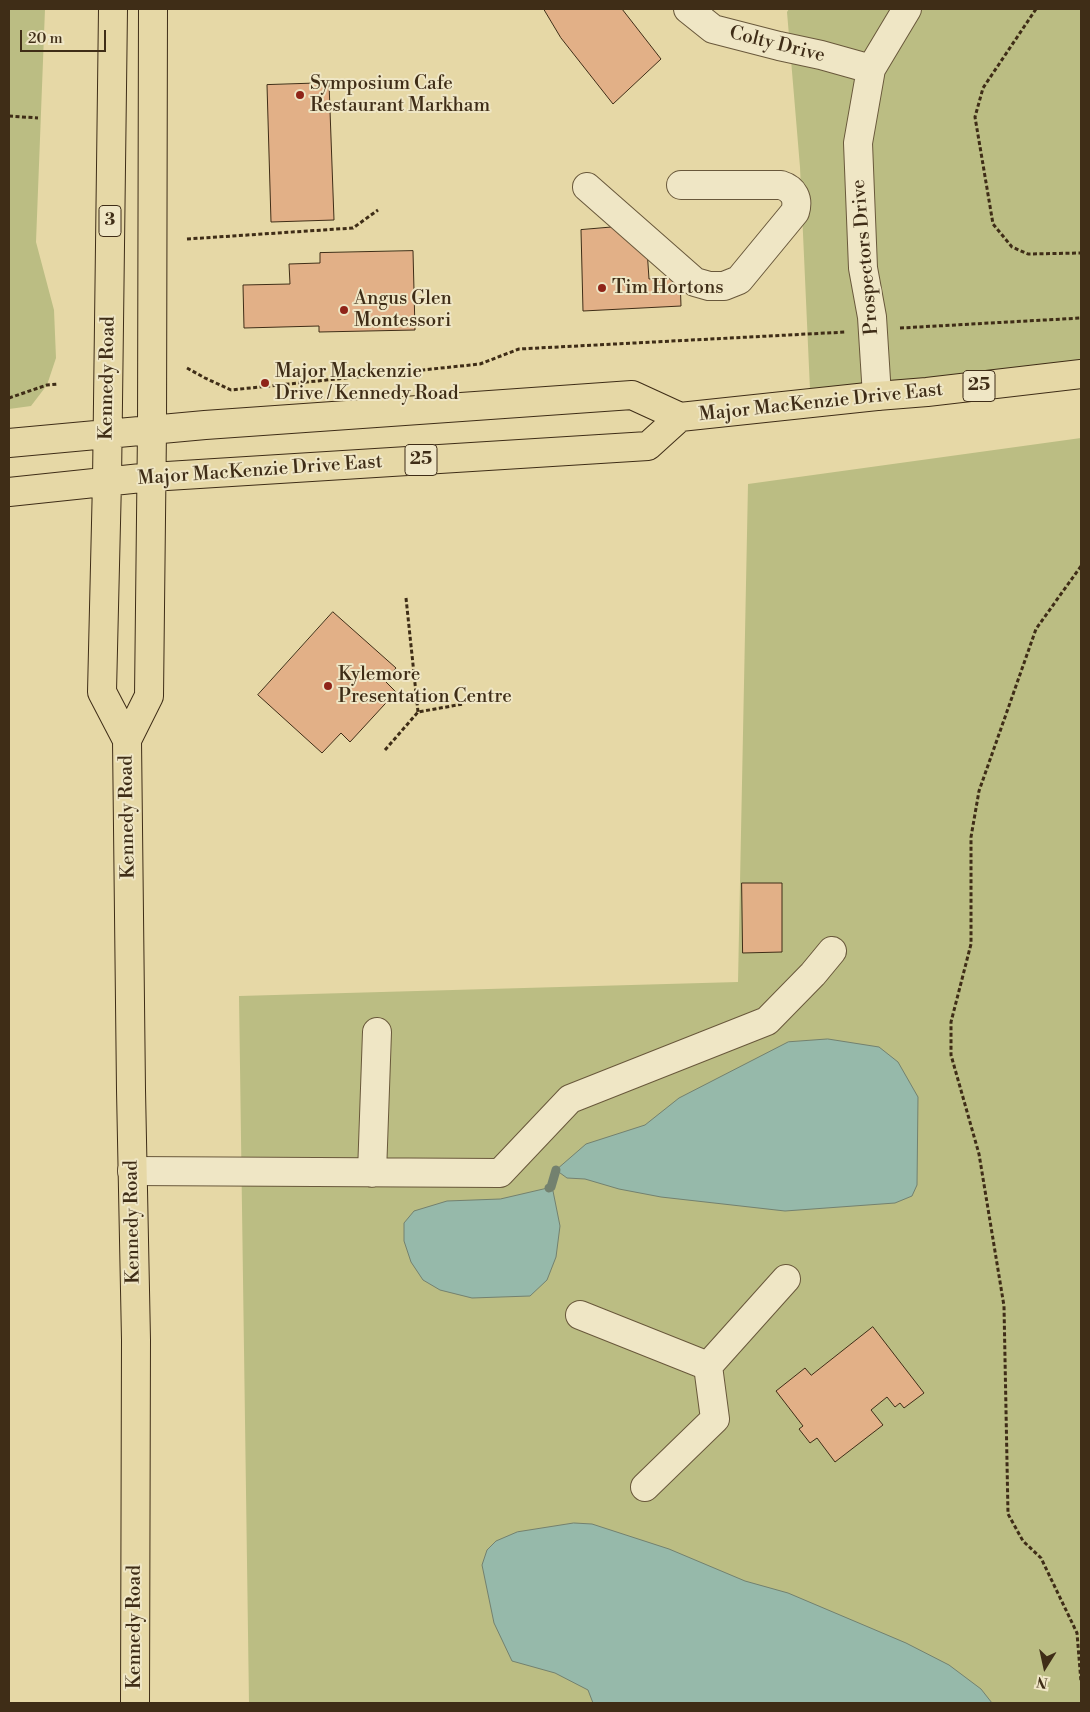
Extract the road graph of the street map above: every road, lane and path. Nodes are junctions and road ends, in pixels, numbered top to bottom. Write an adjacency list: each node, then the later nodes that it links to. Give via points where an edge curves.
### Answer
1 (114, 9): 23 (main road, Kennedy Road / 3)
2 (153, 9): 22 (main road, Kennedy Road / 3)
3 (688, 9): 6 (street, Colty Drive, via 713,29)
4 (907, 9): 6 (street, Prospectors Drive)
5 (1036, 9): 13 (path, via 983,88 975,117 993,224 1012,247 1028,254)
6 (871, 69): 15 (street, Prospectors Drive, via 858,143 863,268)
7 (9, 116): 8 (path)
8 (38, 118)
9 (681, 185): 10 (street, via 781,185 791,190 797,201 795,212 739,280 724,286 709,286 695,282)
10 (587, 187)
11 (378, 210): 12 (path, via 353,228)
12 (187, 239)
13 (1081, 253)
14 (1081, 318): 15 (path)
15 (873, 330): 16 (path, via 519,349 480,364 231,390); 19 (street, Prospectors Drive)
16 (187, 368)
17 (1081, 374): 19 (main road, Major MacKenzie Drive East / 25)
18 (58, 384): 20 (path, via 47,384)
19 (877, 396): 21 (main road, Major MacKenzie Drive East / 25)
20 (9, 398)
21 (680, 417): 22 (main road, Major MacKenzie Drive East, via 632,395); 25 (main road, Major MacKenzie Drive East / 25, via 648,446)
22 (152, 429): 23 (main road, Major MacKenzie Drive East); 25 (main road, Kennedy Road / 3)
23 (108, 433): 24 (main road, Major MacKenzie Drive East); 26 (main road, Kennedy Road / 3)
24 (9, 443)
25 (151, 477): 26 (main road, Major MacKenzie Drive East / 25); 32 (main road, Kennedy Road / 3, via 149,696)
26 (107, 481): 27 (main road, Major MacKenzie Drive East / 25); 32 (main road, Kennedy Road / 3, via 102,692)
27 (9, 492)
28 (1081, 566): 42 (path, via 1036,629 979,791 971,837 971,944 951,1022 952,1055 980,1154 1004,1306 1008,1514 1023,1541 1041,1558 1077,1633)
29 (406, 598): 31 (path)
30 (463, 704): 31 (path)
31 (418, 712): 33 (path)
32 (127, 740): 36 (main road, Kennedy Road / 3)
33 (386, 750)
34 (832, 951): 37 (street, via 767,1021 570,1099 500,1173)
35 (377, 1032): 37 (street)
36 (132, 1171): 37 (street); 43 (main road, Kennedy Road / 3, via 136,1340)
37 (372, 1172)
38 (786, 1279): 40 (street)
39 (580, 1315): 40 (street)
40 (708, 1366): 41 (street, via 715,1419)
41 (645, 1487)
42 (1081, 1682)
43 (135, 1703)

